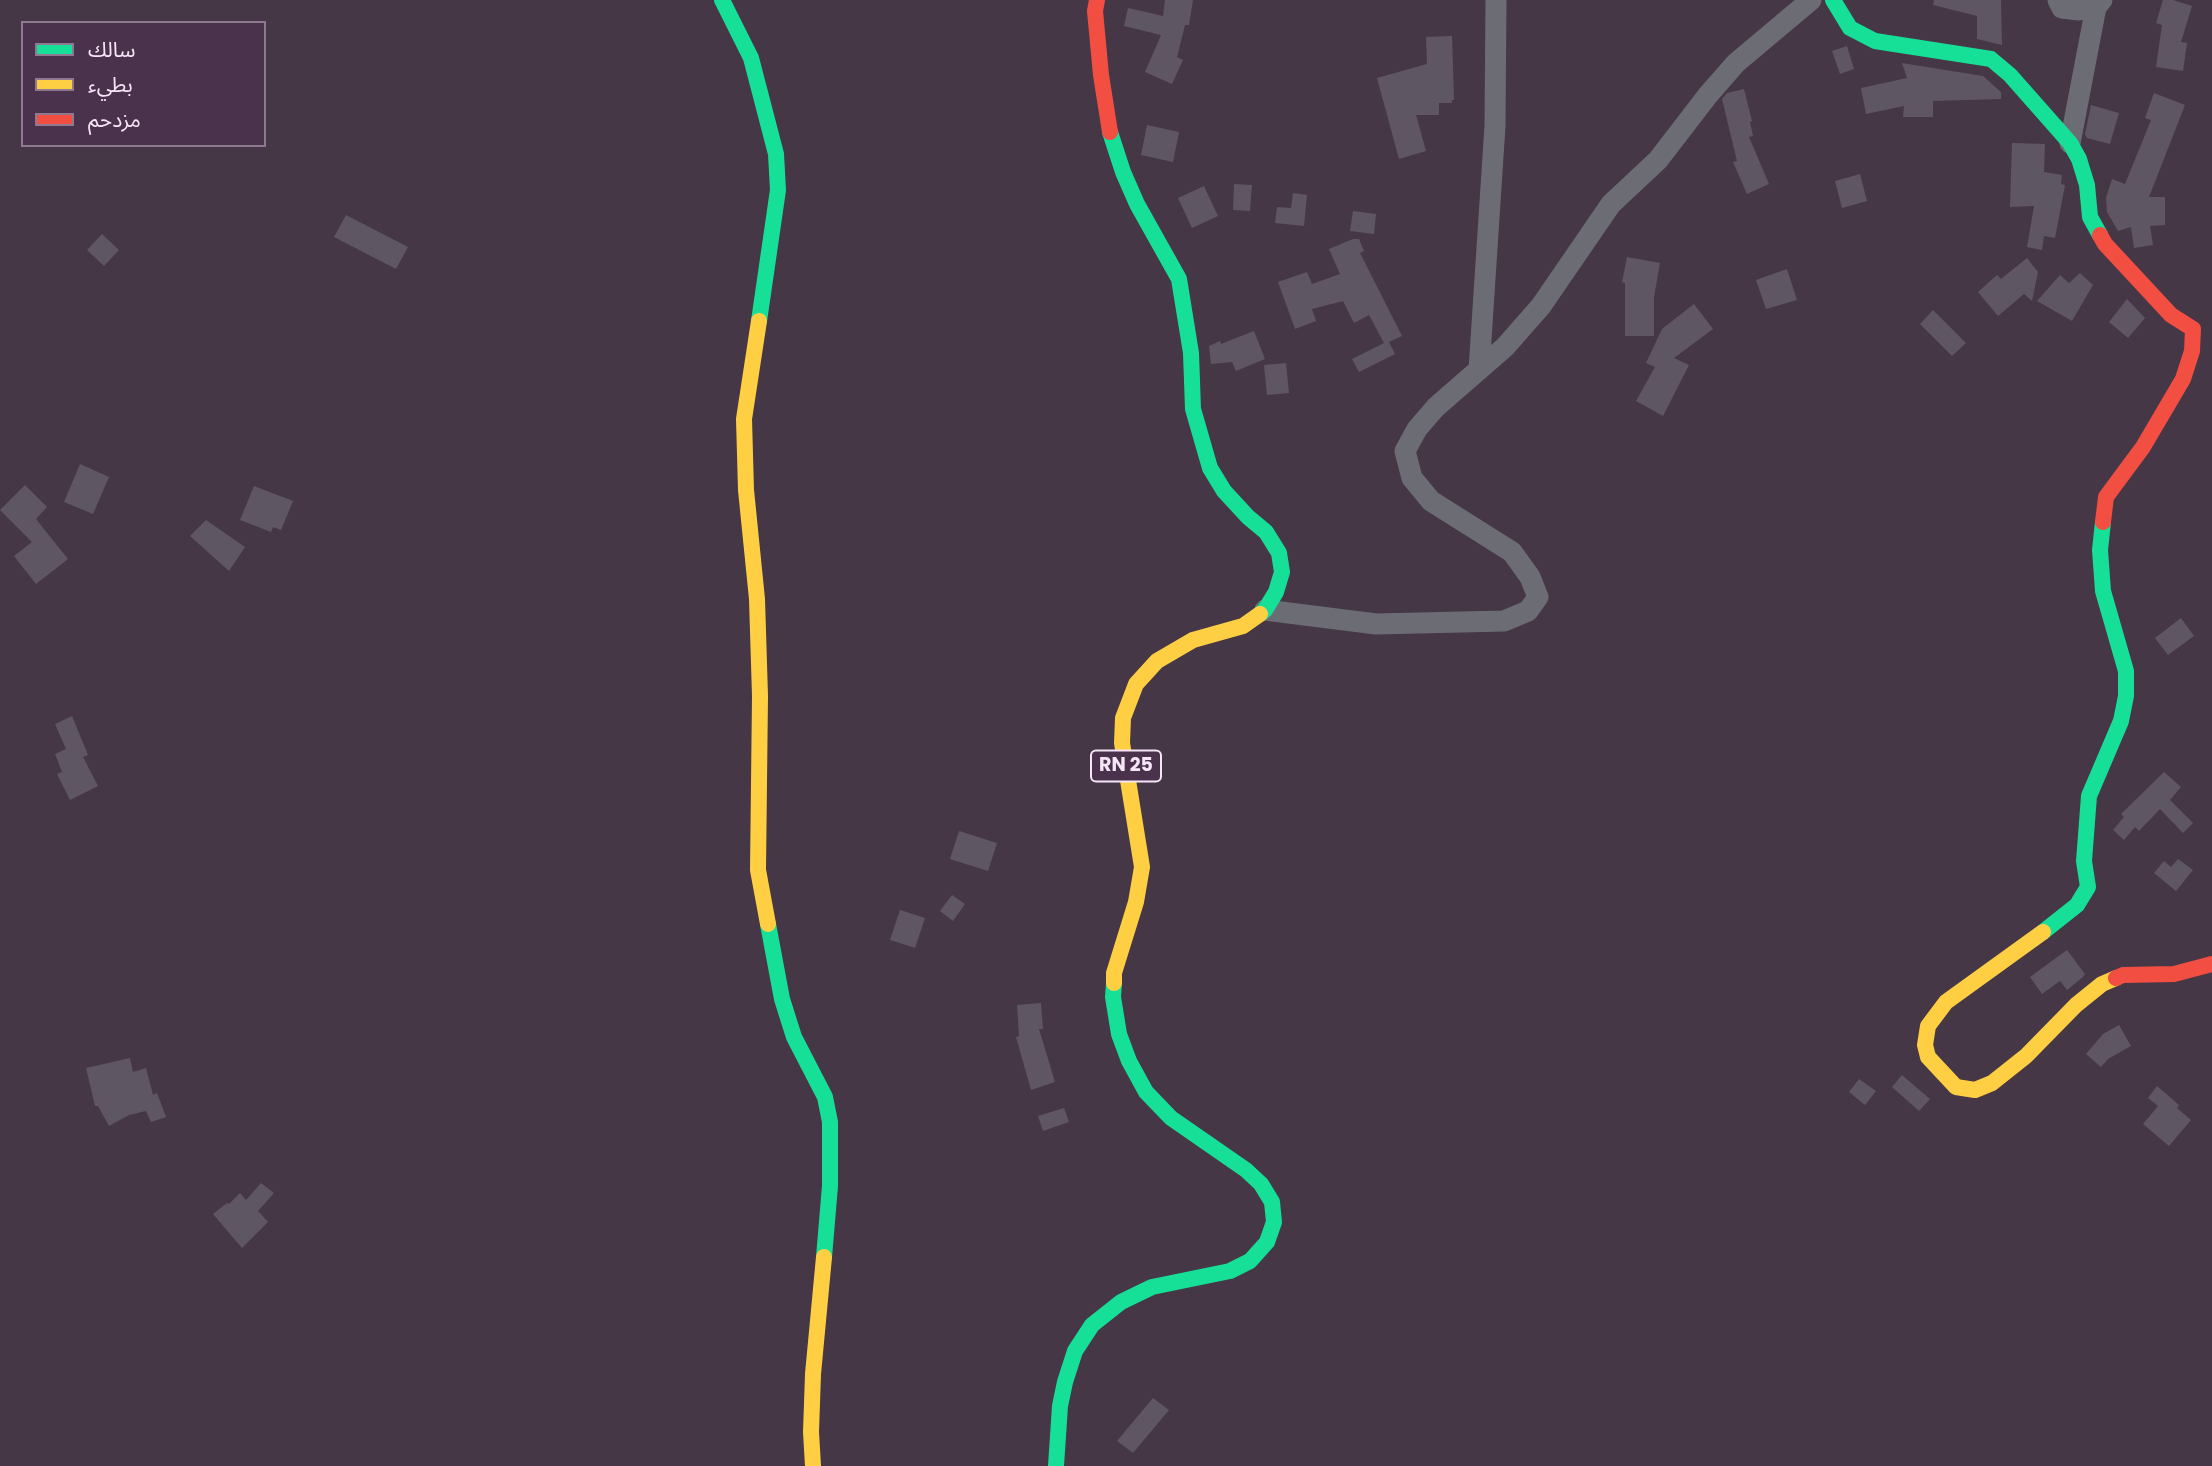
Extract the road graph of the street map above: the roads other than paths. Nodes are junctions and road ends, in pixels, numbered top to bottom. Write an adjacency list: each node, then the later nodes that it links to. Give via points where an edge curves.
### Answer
1 (722, 0): 12 (main road, via 751,58 776,154 778,190 744,419 746,490 760,682 758,870 782,999 794,1037 825,1097 830,1122 830,1186 813,1374)
2 (1097, 0): 10 (main road, via 1101,75 1111,136 1137,204 1179,279 1193,409 1210,468 1224,491 1266,532 1279,554 1282,572)
3 (1496, 0): 9 (street, via 1495,126)
4 (1811, 0): 9 (street, via 1736,63 1658,160 1611,204 1541,306)
5 (1833, 0): 8 (main road, via 1850,28 1875,41 1991,60)
6 (2058, 0): 7 (street, via 2062,8 2078,10)
7 (2099, 3): 8 (street)
8 (2070, 142): 11 (main road, via 2087,185 2090,217 2105,244 2171,314 2193,329 2192,351 2183,379 2143,447 2106,497 2100,550 2103,591 2126,671 2126,696 2121,721 2089,796 2084,861 2088,887 2063,919 1946,1002 1928,1026 1928,1057 1956,1087 1975,1090 1992,1083 2026,1056 2102,984 2123,975 2174,974)
9 (1479, 370): 10 (street, via 1436,407 1405,451 1412,478 1431,501 1512,552 1531,576 1538,597 1528,611 1504,621 1376,624)
10 (1265, 610): 13 (main road, RN 25, via 1243,626 1193,640 1157,661 1136,684 1123,718 1122,744 1142,867 1112,997 1119,1034 1146,1092 1171,1118 1261,1184 1272,1202 1274,1222 1267,1242 1250,1261 1230,1271 1152,1287 1121,1302 1092,1325 1075,1351 1065,1382)
11 (2212, 964)
12 (813, 1466)
13 (1056, 1466)

